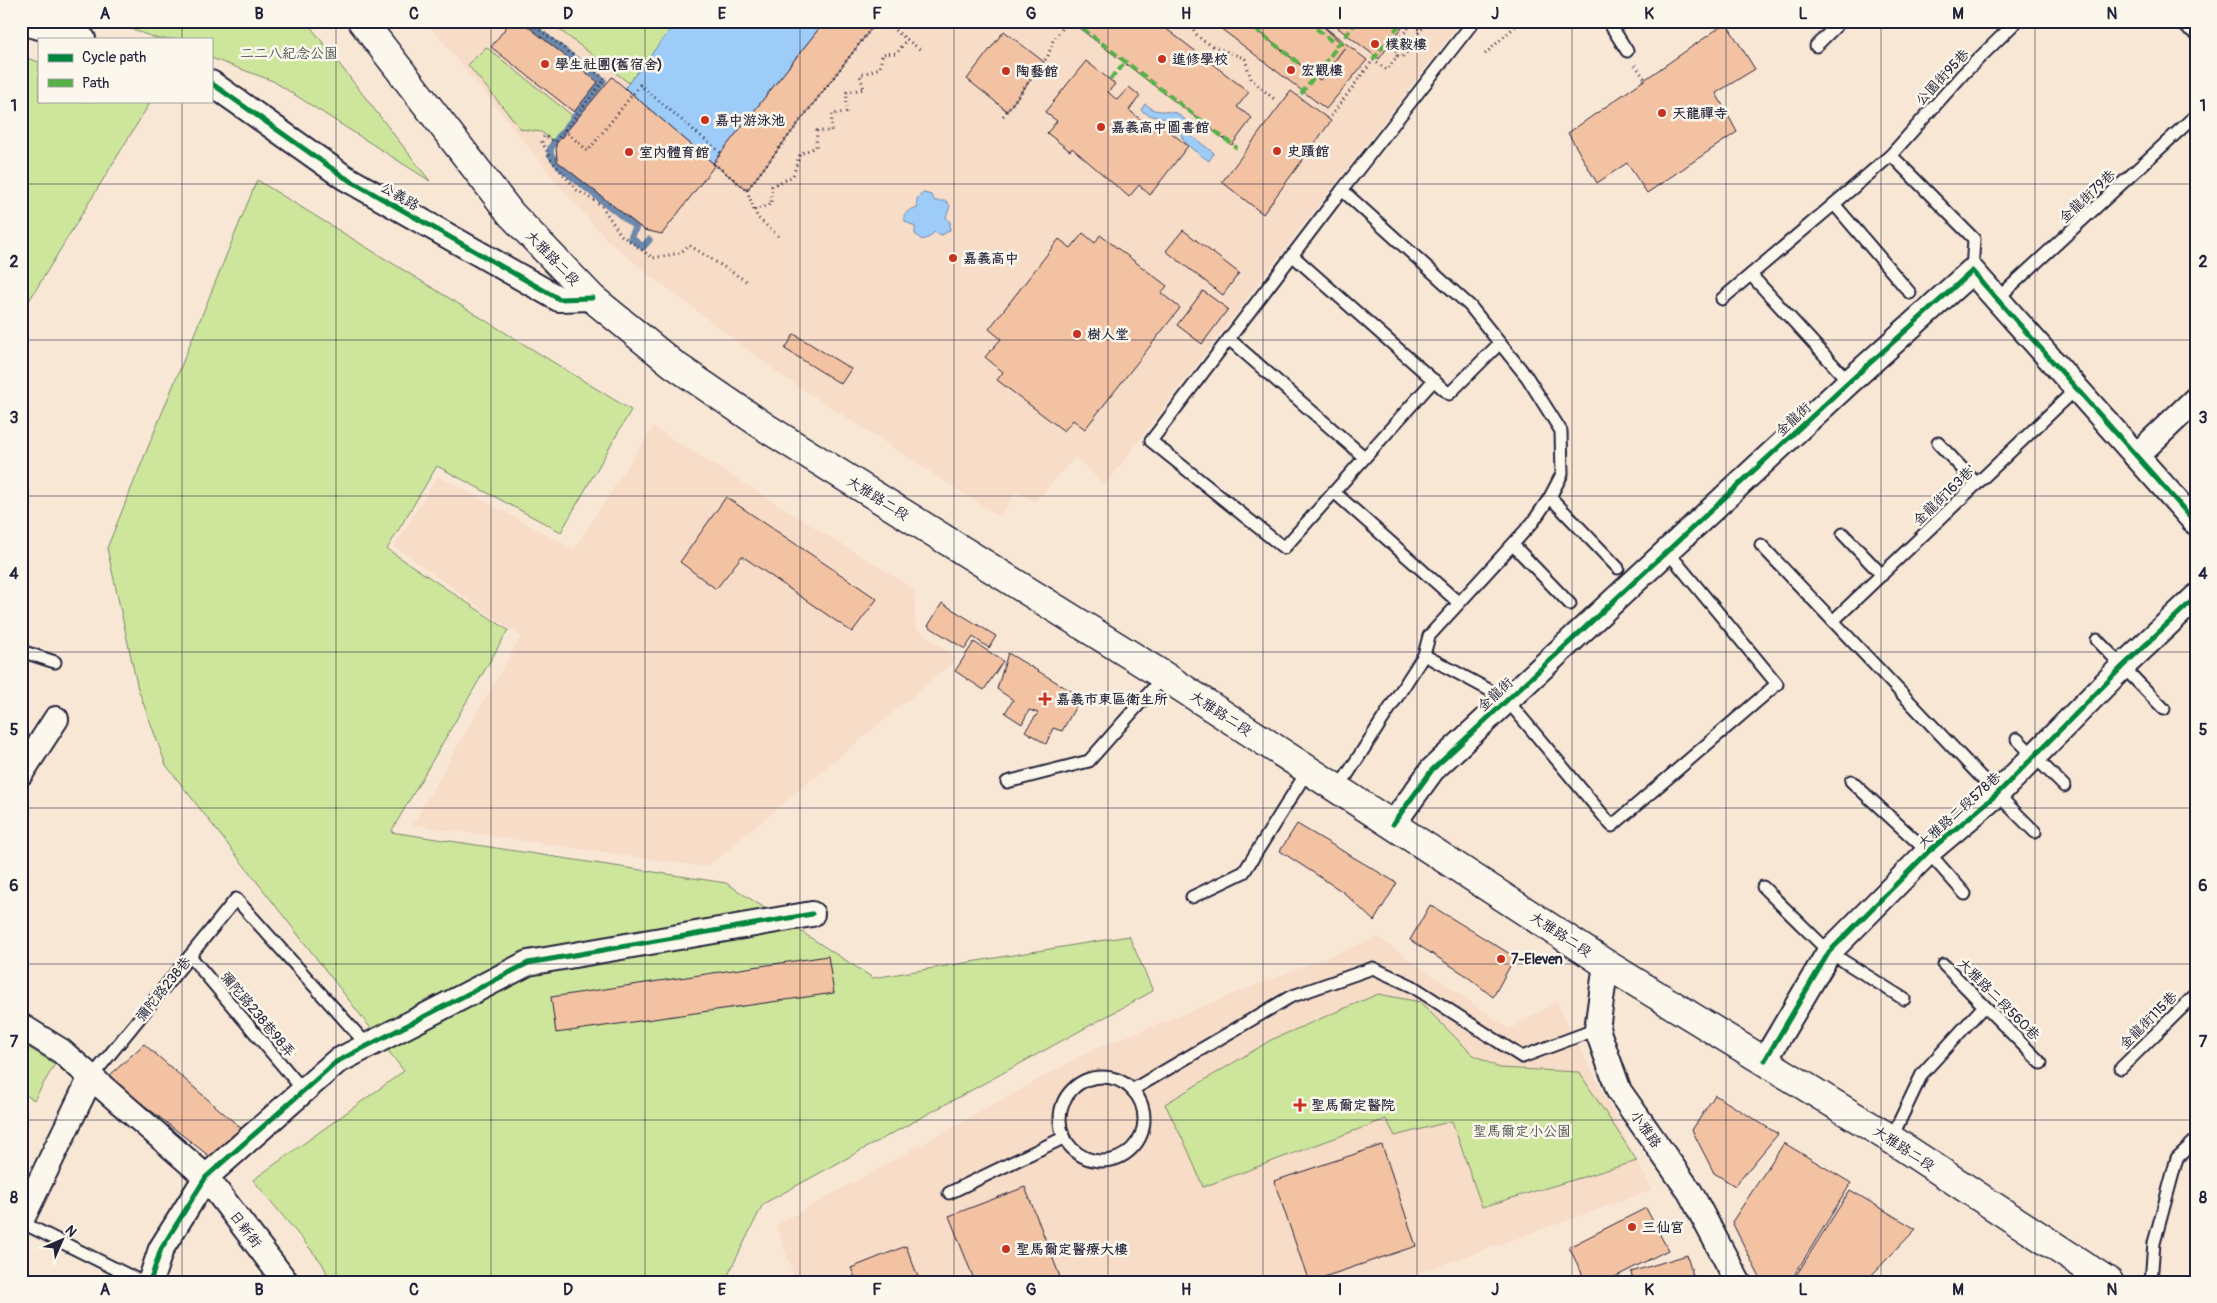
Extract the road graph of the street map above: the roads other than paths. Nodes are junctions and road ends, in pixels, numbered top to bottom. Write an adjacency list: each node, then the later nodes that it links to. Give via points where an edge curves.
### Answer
1 (362, 21): 21 (main road, 大雅路二段, via 511,214)
2 (1474, 21): 15 (lane)
3 (1608, 21): 11 (lane)
4 (1841, 21): 10 (lane)
5 (2017, 21): 14 (lane, 公園街95巷, via 1963,74)
6 (2189, 21): 8 (street)
7 (21, 22): 9 (street)
8 (2196, 26)
9 (79, 38)
10 (1816, 46)
11 (1627, 52)
12 (212, 84): 21 (street, 公義路, via 344,178 542,290 559,299)
13 (2196, 115): 22 (lane, 金龍街79巷)
14 (1891, 155): 16 (lane, 公園街95巷); 18 (lane, via 1974,239)
15 (1342, 190): 17 (lane); 25 (lane, via 1470,306)
16 (1834, 204): 19 (lane, 公園街95巷); 20 (lane)
17 (1292, 256): 24 (lane); 26 (lane)
18 (1972, 270): 22 (street); 27 (street, 金龍街)
19 (1751, 275): 23 (lane, 公園街95巷); 27 (lane)
20 (1910, 293)
21 (592, 298): 52 (main road, 大雅路二段, via 673,364 768,429)
22 (1998, 298): 28 (street)
23 (1722, 299)
24 (1229, 339): 32 (lane); 34 (lane, via 1151,441 1284,548)
25 (1500, 343): 26 (lane, via 1449,394); 35 (lane, via 1527,377 1561,432 1562,474)
26 (1434, 380): 32 (lane)
27 (1849, 382): 40 (street, 金龍街)
28 (2076, 390): 31 (street); 33 (lane, 金龍街163巷')
29 (2196, 399): 31 (street)
30 (1938, 443): 33 (lane)
31 (2136, 456): 36 (street)
32 (1364, 457): 34 (lane)
33 (1977, 484): 42 (lane, 金龍街163巷')
34 (1334, 492): 44 (lane)
35 (1550, 497): 38 (lane); 41 (lane)
36 (2196, 523)
37 (1843, 534): 42 (lane)
38 (1513, 545): 44 (lane); 45 (lane)
39 (1761, 545): 46 (lane, 大雅路二段578巷)
40 (1668, 552): 53 (street, 金龍街); 53 (lane, via 1777,684 1612,826)
41 (1618, 568)
42 (1882, 575): 46 (lane, 金龍街163巷')
43 (2196, 597): 51 (street, 大雅路二段578巷)
44 (1459, 603): 49 (lane, via 1429,636)
45 (1570, 604)
46 (1833, 621): 63 (lane, 大雅路二段578巷)
47 (2097, 640): 51 (lane)
48 (21, 652): 50 (lane)
49 (1424, 654): 53 (lane); 62 (lane)
50 (54, 662)
51 (2124, 666): 54 (lane); 56 (street, 大雅路二段578巷)
52 (1164, 676): 57 (main road, 大雅路二段); 59 (lane, via 1089,761)
53 (1506, 699): 64 (street, 金龍街, via 1432,770)
54 (2164, 709)
55 (56, 719): 58 (street)
56 (2026, 747): 61 (lane); 63 (street, 大雅路二段578巷)
57 (1308, 770): 62 (main road, 大雅路二段); 69 (lane, via 1244,872)
58 (21, 773)
59 (1007, 782)
60 (1851, 782): 66 (lane)
61 (2064, 786)
62 (1338, 790): 64 (main road, 大雅路二段)
63 (1996, 794): 65 (lane); 66 (street, 大雅路二段578巷)
64 (1393, 824): 73 (main road, 大雅路二段)
65 (2036, 832)
66 (1928, 852): 68 (lane); 71 (street, 大雅路二段578巷)
67 (1762, 887): 71 (lane)
68 (1965, 894)
69 (1192, 897)
70 (812, 914): 78 (street, via 528,963)
71 (1829, 952): 75 (lane); 79 (street, 大雅路二段578巷)
72 (190, 956): 78 (lane, 彌陀路238巷, via 236,899); 82 (lane, 彌陀路238巷); 84 (lane, 彌陀路238巷98弄)
73 (1606, 964): 77 (street, 小雅路); 79 (main road, 大雅路二段)
74 (2196, 994): 81 (lane, 金龍街115巷)
75 (1904, 999)
76 (21, 1026): 82 (street, via 61,1052)
77 (1596, 1028): 83 (lane, via 1522,1057 1412,986 1373,968 1290,997); 94 (street, 小雅路, via 1619,1091 1690,1192)
78 (368, 1046): 84 (street, via 336,1062)
79 (1765, 1060): 86 (main road, 大雅路二段)
80 (2041, 1063): 86 (lane, 大雅路二段560巷, via 1944,965 1984,1006 1922,1074)
81 (2121, 1068)
82 (90, 1079): 88 (street); 90 (street)
83 (1132, 1090): 85 (lane, via 1109,1078 1083,1081 1064,1099 1060,1112); 85 (lane, via 1140,1102 1143,1131 1136,1145 1125,1155 1097,1162 1083,1157)
84 (304, 1091): 88 (street)
85 (1063, 1138): 89 (lane)
86 (1891, 1139): 95 (main road, 大雅路二段)
87 (2196, 1140): 96 (lane, via 2177,1158 2154,1243)
88 (206, 1177): 92 (street, via 161,1249); 93 (street, 日新街)
89 (949, 1193)
90 (21, 1222): 91 (lane)
91 (142, 1282)
92 (150, 1282)
93 (286, 1282)
94 (1738, 1282)
95 (2109, 1282)
96 (2151, 1282)

